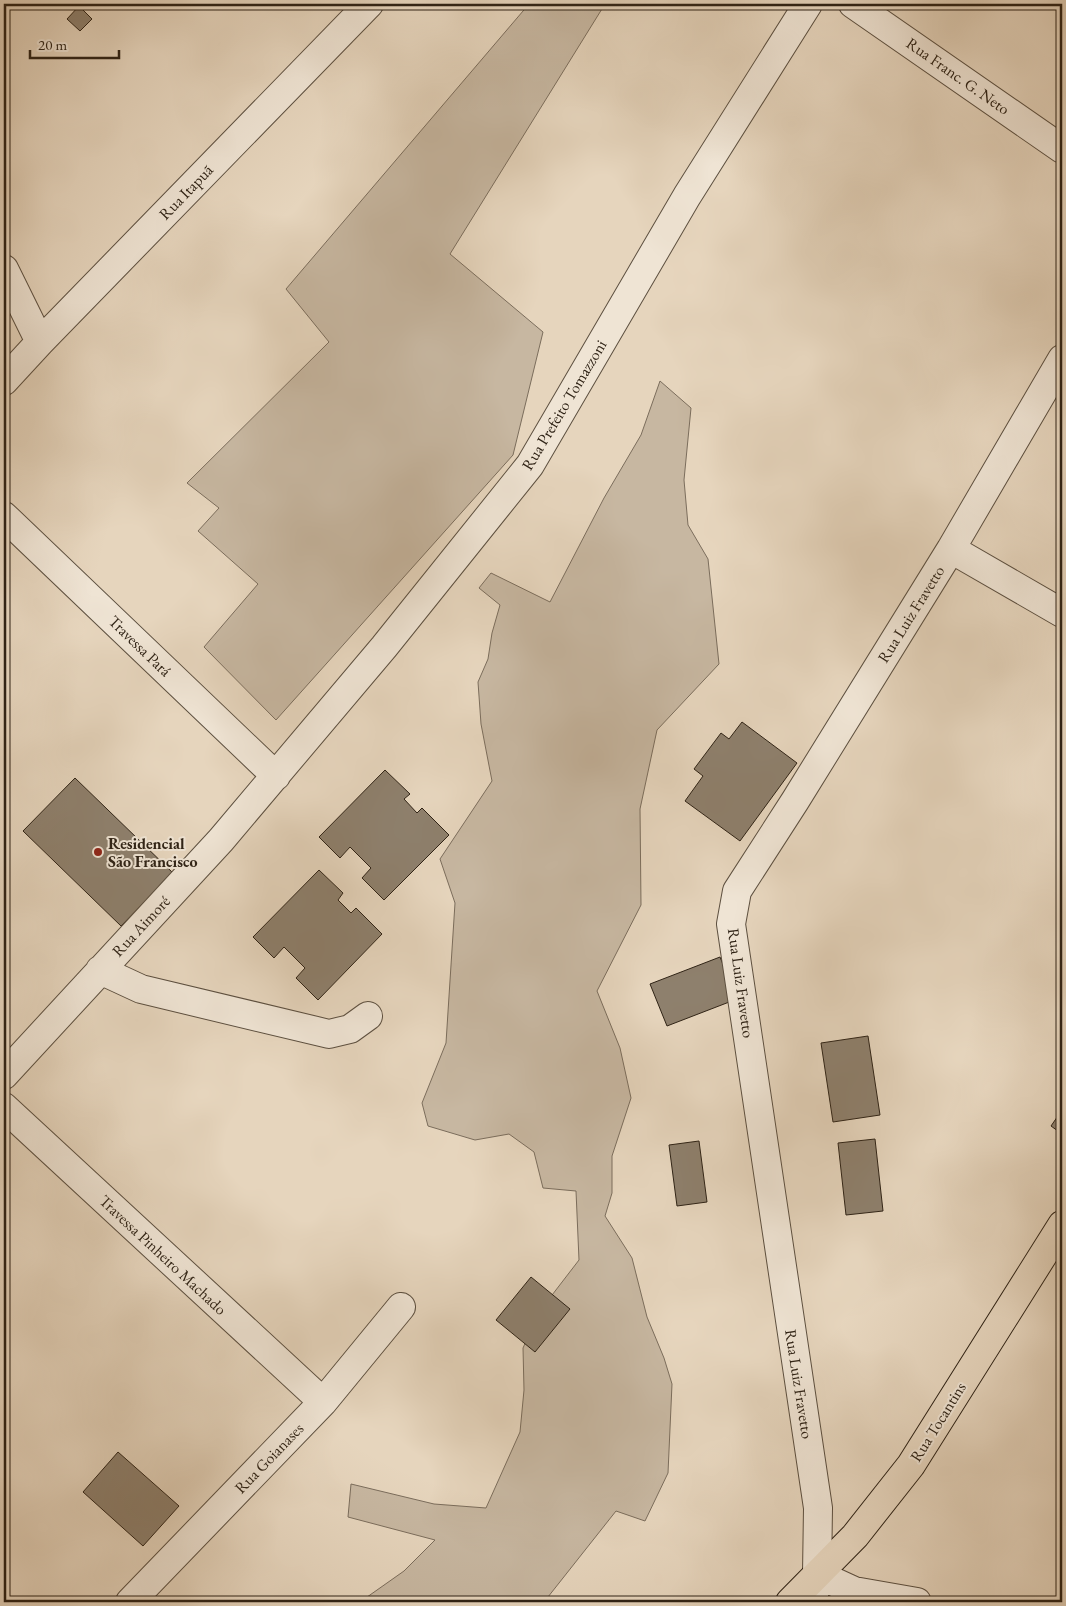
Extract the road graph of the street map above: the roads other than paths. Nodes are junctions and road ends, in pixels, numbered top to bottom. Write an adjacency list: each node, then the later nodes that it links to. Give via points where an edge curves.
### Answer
1 (370, 4): 6 (street, Rua Itapuã)
2 (808, 4): 12 (street, Rua Prefeito Tomazzoni, via 687,196 530,465)
3 (853, 4): 4 (street, Rua Franc. G. Neto)
4 (1062, 149)
5 (4, 269): 6 (street)
6 (40, 342): 8 (street, Rua Itapuã)
7 (1062, 359): 10 (street, Rua Luiz Fravetto)
8 (4, 381)
9 (4, 516): 12 (street, Travessa Pará)
10 (951, 549): 11 (street); 20 (street, Rua Luiz Fravetto, via 737,891 732,924 818,1508)
11 (1062, 613)
12 (276, 776): 13 (street, Rua Aimoré)
13 (100, 970): 14 (street, via 141,989 329,1034 350,1029); 15 (street, Rua Aimoré)
14 (368, 1016)
15 (4, 1074)
16 (4, 1107): 19 (street, Travessa Pinheiro Machado)
17 (1062, 1225): 20 (main road, Rua Tocantins, via 911,1465 855,1536)
18 (400, 1307): 19 (street, Rua Goianases)
19 (323, 1402): 21 (street, Rua Goianases)
20 (818, 1574): 22 (main road, Rua Tocantins); 23 (street, Rua Luiz Fravetto); 24 (street, via 854,1592)
21 (130, 1602)
22 (790, 1602)
23 (813, 1602)
24 (917, 1602)

